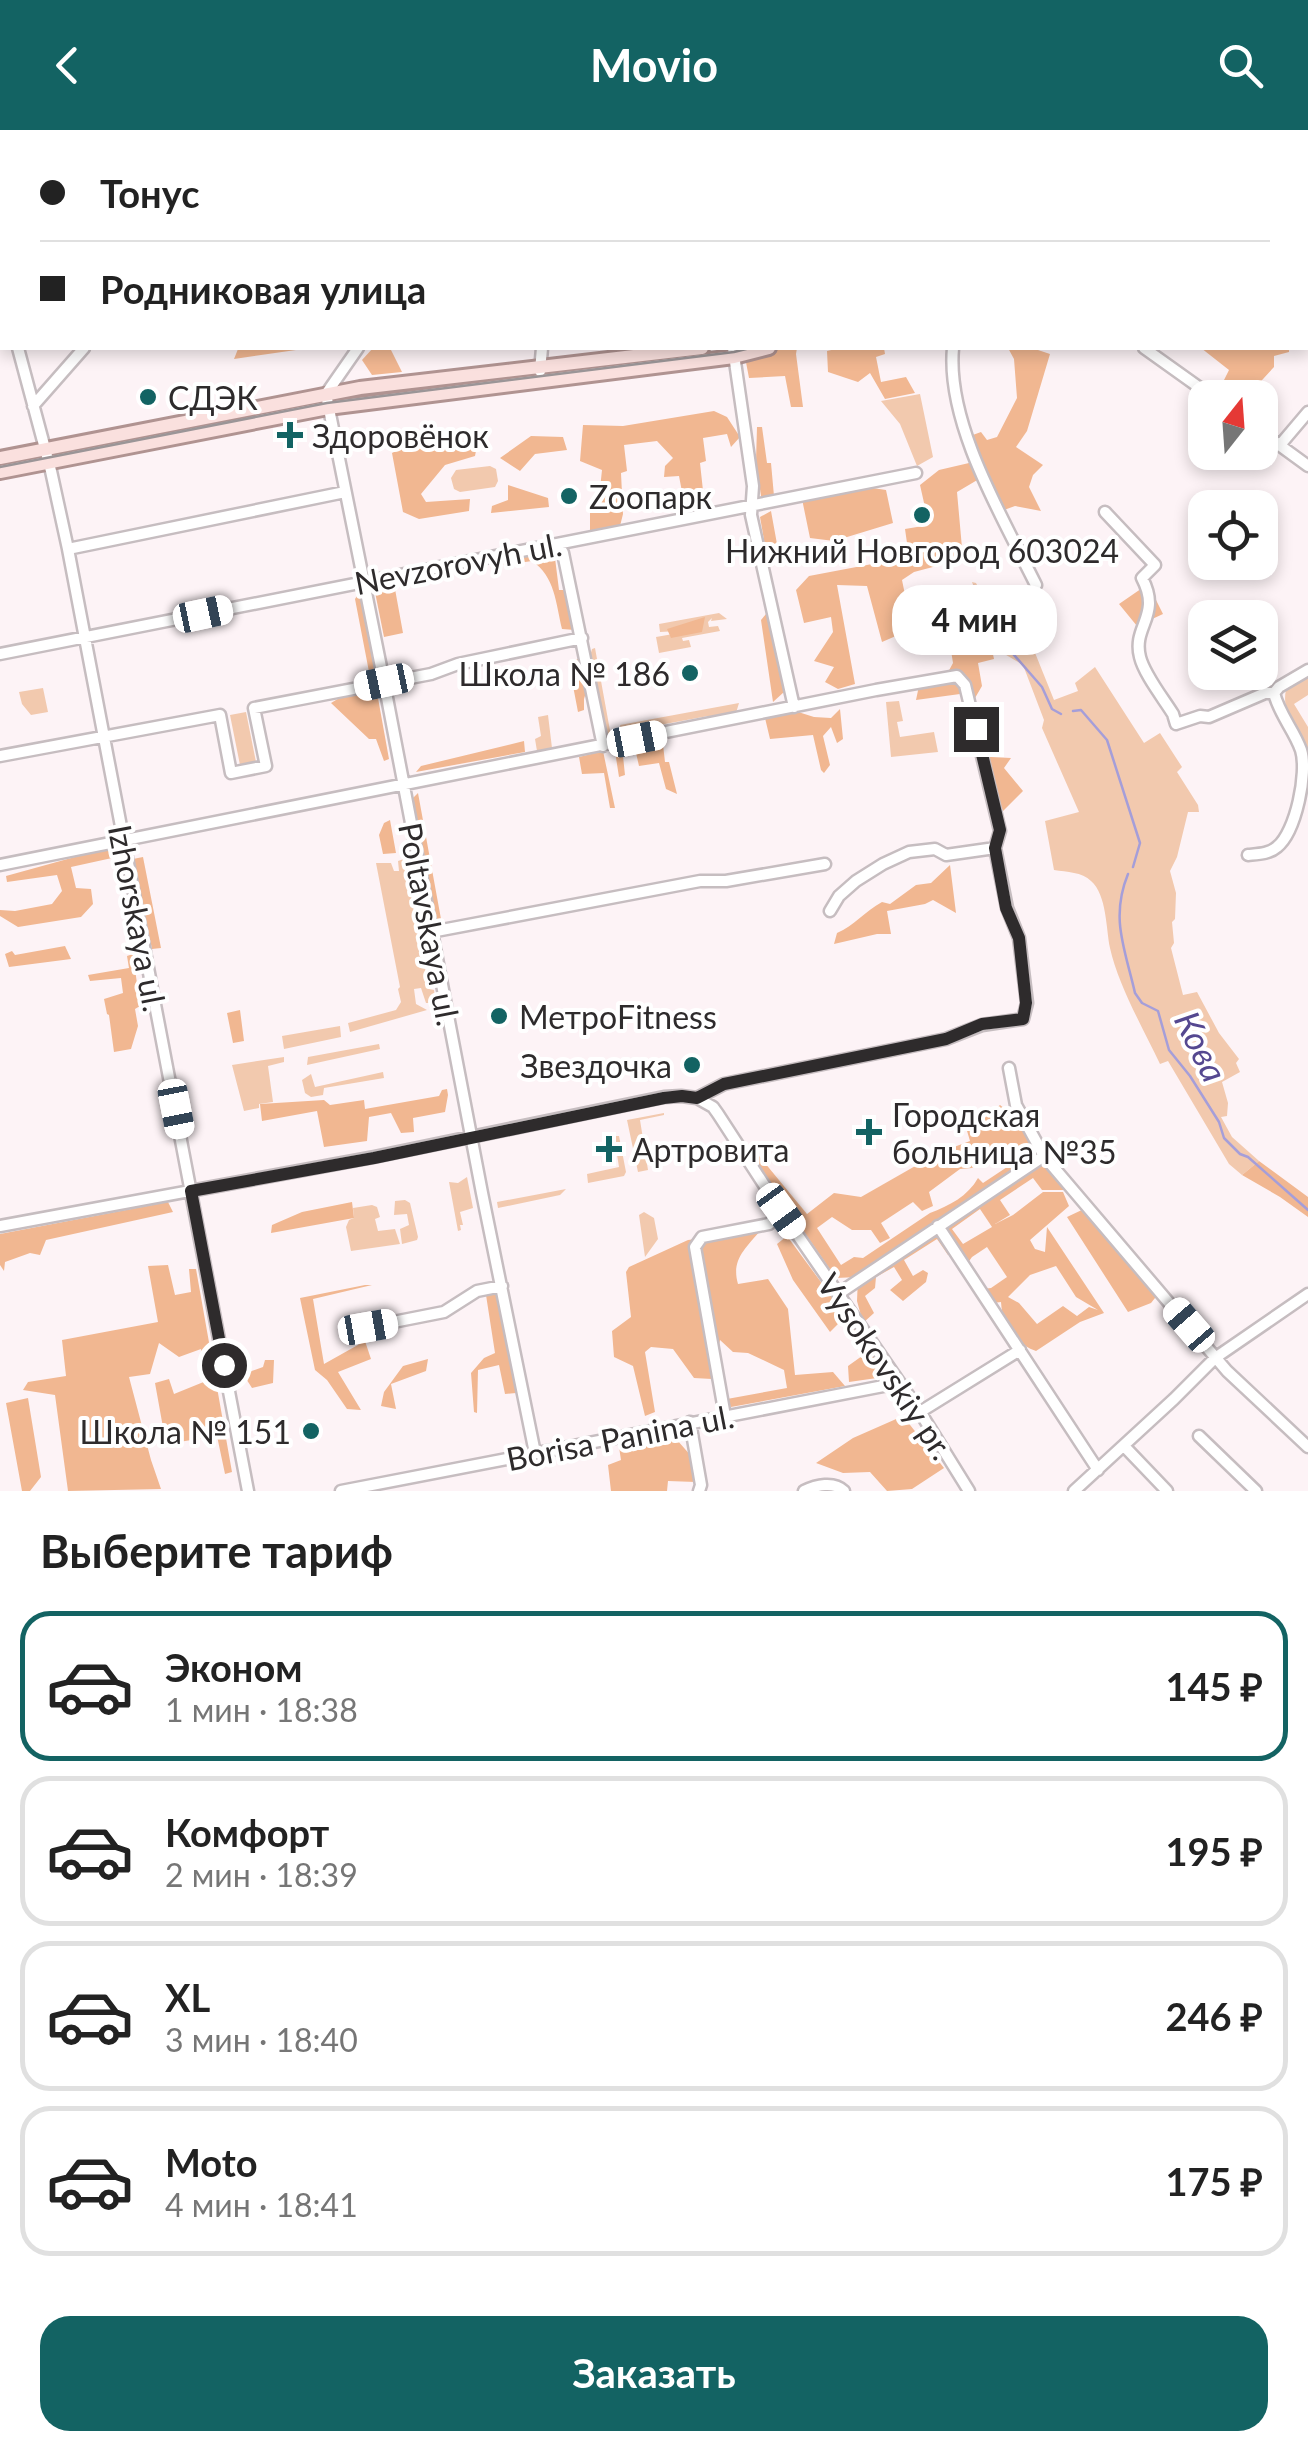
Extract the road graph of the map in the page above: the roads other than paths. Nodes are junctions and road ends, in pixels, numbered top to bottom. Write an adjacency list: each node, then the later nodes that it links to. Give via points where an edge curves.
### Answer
1 (19, 350): 12 (street, Izhorskaya ul.)
2 (82, 350): 12 (street)
3 (357, 350): 11 (street)
4 (542, 350): 9 (street)
5 (688, 350): 9 (main road)
6 (953, 350): 26 (street, via 954,392 972,454)
7 (1147, 350): 10 (street)
8 (734, 352): 9 (main road); 21 (street)
9 (540, 375): 11 (main road)
10 (1189, 380)
11 (327, 401): 15 (main road); 20 (street, Poltavskaya ul.)
12 (33, 406): 15 (street, Izhorskaya ul.)
13 (1308, 412): 14 (street)
14 (1280, 444): 17 (street)
15 (47, 456): 16 (main road); 18 (main road); 24 (street, Izhorskaya ul.)
16 (0, 458)
17 (1308, 466)
18 (0, 472)
19 (916, 473): 21 (street, Nevzorovyh ul.)
20 (345, 492): 24 (street); 25 (street, Poltavskaya ul.)
21 (752, 506): 23 (street, Nevzorovyh ul.); 33 (street)
22 (1105, 512): 32 (street, via 1155,565 1142,578 1150,610 1138,642 1140,660 1176,724)
23 (558, 544): 25 (street, Nevzorovyh ul.); 28 (street)
24 (68, 550): 27 (street, Izhorskaya ul.)
25 (363, 581): 27 (street, Nevzorovyh ul.); 31 (street, Poltavskaya ul.)
26 (1036, 585)
27 (84, 638): 29 (street, Nevzorovyh ul.); 34 (street, Izhorskaya ul.)
28 (582, 638): 31 (street); 35 (street)
29 (0, 654)
30 (1308, 670): 32 (street)
31 (384, 682): 34 (street, via 254,708 266,766 232,773 220,714); 37 (street, Poltavskaya ul.)
32 (1274, 693): 40 (street, via 1301,750 1302,781 1283,842)
33 (794, 707): 35 (street); 39 (street, via 957,676 965,684 996,808)
34 (103, 736): 36 (street); 38 (street, Izhorskaya ul.)
35 (602, 746): 37 (street)
36 (0, 756)
37 (403, 784): 38 (street); 44 (street, Poltavskaya ul.)
38 (122, 841): 42 (street); 49 (street, Izhorskaya ul.)
39 (995, 848): 43 (street, via 909,852 856,881); 46 (street, via 1019,938 1023,1019 724,1084)
40 (1248, 855)
41 (825, 864): 44 (street)
42 (0, 865)
43 (830, 910)
44 (431, 932): 47 (street, Poltavskaya ul.)
45 (1009, 1068): 48 (street, via 1016,1105)
46 (697, 1098): 47 (street, via 664,1098); 50 (street, Vysokovskiy pr., via 718,1114)
47 (472, 1137): 49 (street); 53 (street, Poltavskaya ul.)
48 (1044, 1156): 52 (street); 58 (street)
49 (191, 1191): 51 (street); 70 (street, Izhorskaya ul.)
50 (781, 1211): 54 (street, Vysokovskiy pr.); 61 (street, via 769,1224 702,1237 695,1247)
51 (0, 1226)
52 (938, 1226): 54 (street); 57 (street)
53 (502, 1286): 56 (street, via 477,1291 444,1312); 66 (street, Poltavskaya ul.)
54 (838, 1294): 59 (street, Vysokovskiy pr.)
55 (1308, 1294): 58 (street)
56 (368, 1327)
57 (1020, 1350): 60 (street); 67 (street)
58 (1215, 1358): 64 (street); 65 (street)
59 (900, 1383): 60 (street, Vysokovskiy pr.); 61 (street, Borisa Panina ul.)
60 (920, 1412): 73 (street, Vysokovskiy pr.)
61 (725, 1416): 62 (street, Borisa Panina ul.)
62 (690, 1422): 66 (street, Borisa Panina ul.); 68 (street)
63 (1198, 1436): 76 (street)
64 (1124, 1446): 67 (street); 75 (street)
65 (1308, 1447)
66 (535, 1453): 71 (street, Borisa Panina ul., via 418,1482)
67 (1098, 1470): 74 (street)
68 (702, 1489)
69 (843, 1489): 72 (street, via 831,1484)
70 (248, 1491)
71 (341, 1491)
72 (804, 1491)
73 (969, 1491)
74 (1074, 1491)
75 (1168, 1491)
76 (1256, 1491)

